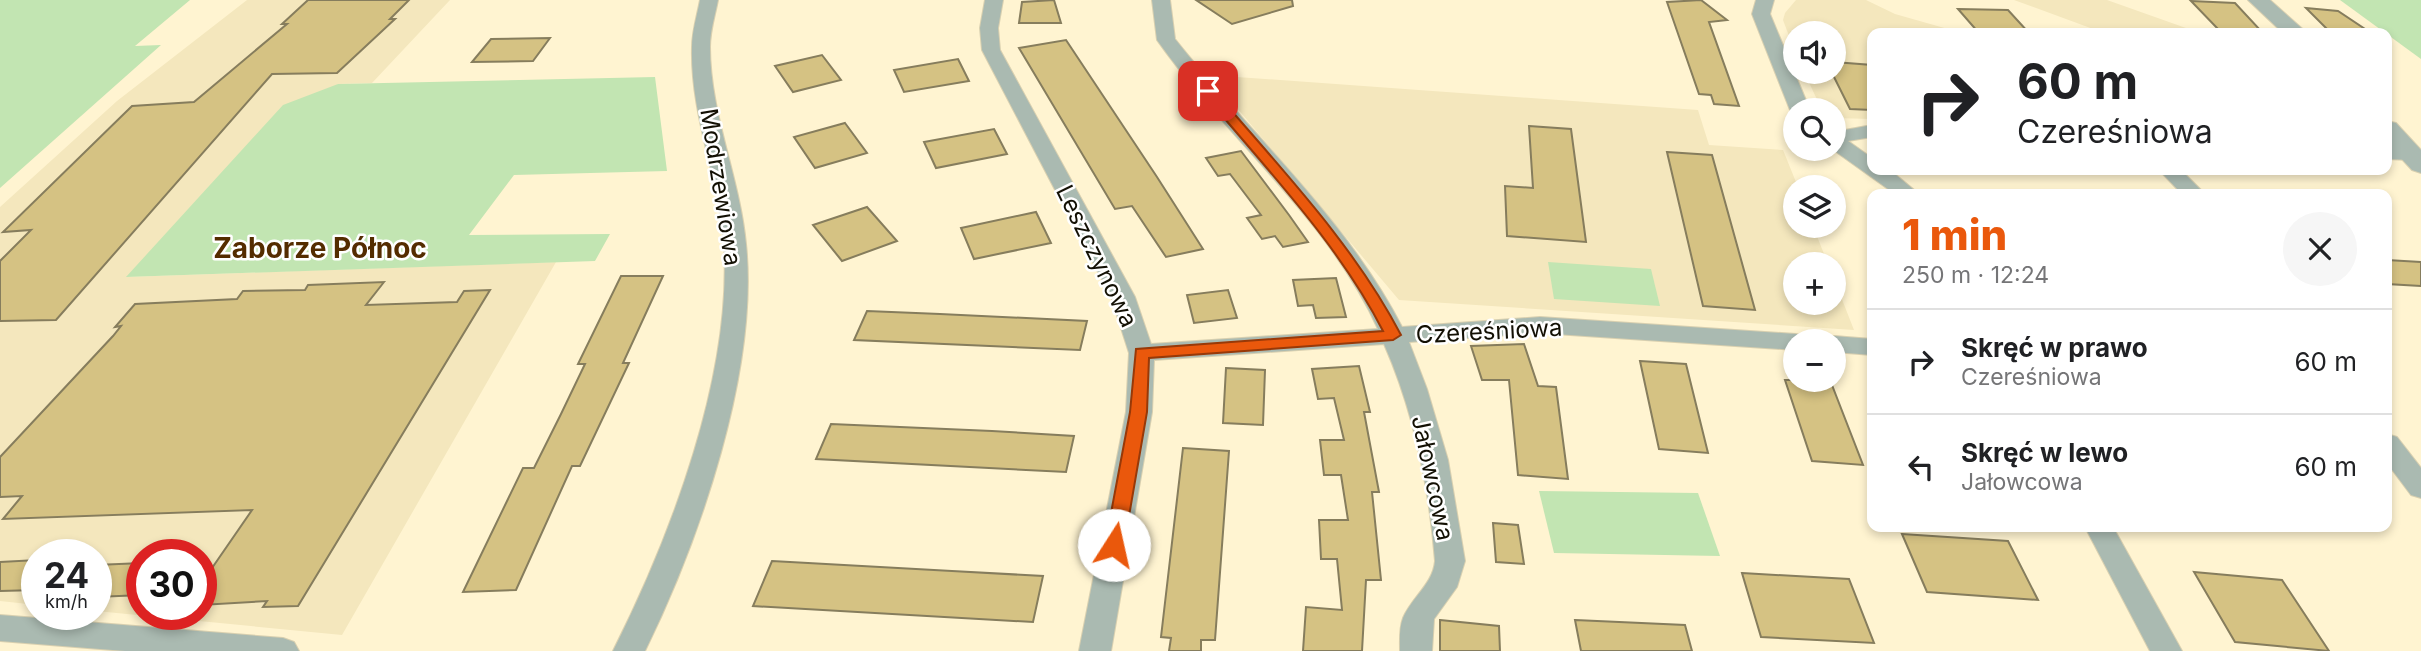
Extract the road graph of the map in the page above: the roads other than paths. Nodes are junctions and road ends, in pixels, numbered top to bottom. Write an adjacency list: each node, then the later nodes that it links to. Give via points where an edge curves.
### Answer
1 (709, 0): 28 (street, Modrzewiowa, via 701,50 704,87 735,245 736,286 727,374 702,470 649,611)
2 (994, 0): 22 (street, Leszczynowa, via 991,50 1123,297)
3 (1161, 0): 18 (street, Jałowcowa, via 1167,40 1332,240 1374,297)
4 (1765, 0): 7 (street, via 1761,14)
5 (2259, 0): 6 (street)
6 (2290, 28)
7 (1795, 98)
8 (1867, 132): 9 (street)
9 (1846, 136)
10 (2392, 136): 12 (street)
11 (1846, 148): 13 (street)
12 (2406, 157)
13 (1867, 163)
14 (1883, 175): 16 (street)
15 (2174, 175): 17 (street)
16 (1902, 189)
17 (2189, 189)
18 (1393, 335): 19 (street, Czereśniowa, via 1540,325); 22 (street, Czereśniowa); 30 (street, Jałowcowa, via 1430,440 1450,562 1444,588 1417,621)
19 (1783, 341)
20 (1846, 345): 21 (street)
21 (1867, 347)
22 (1142, 353): 29 (street, Leszczynowa, via 1139,412)
23 (2392, 450): 24 (street)
24 (2421, 488)
25 (2102, 532): 31 (street)
26 (0, 628): 27 (street)
27 (283, 651)
28 (629, 651)
29 (1095, 651)
30 (1416, 651)
31 (2166, 651)

